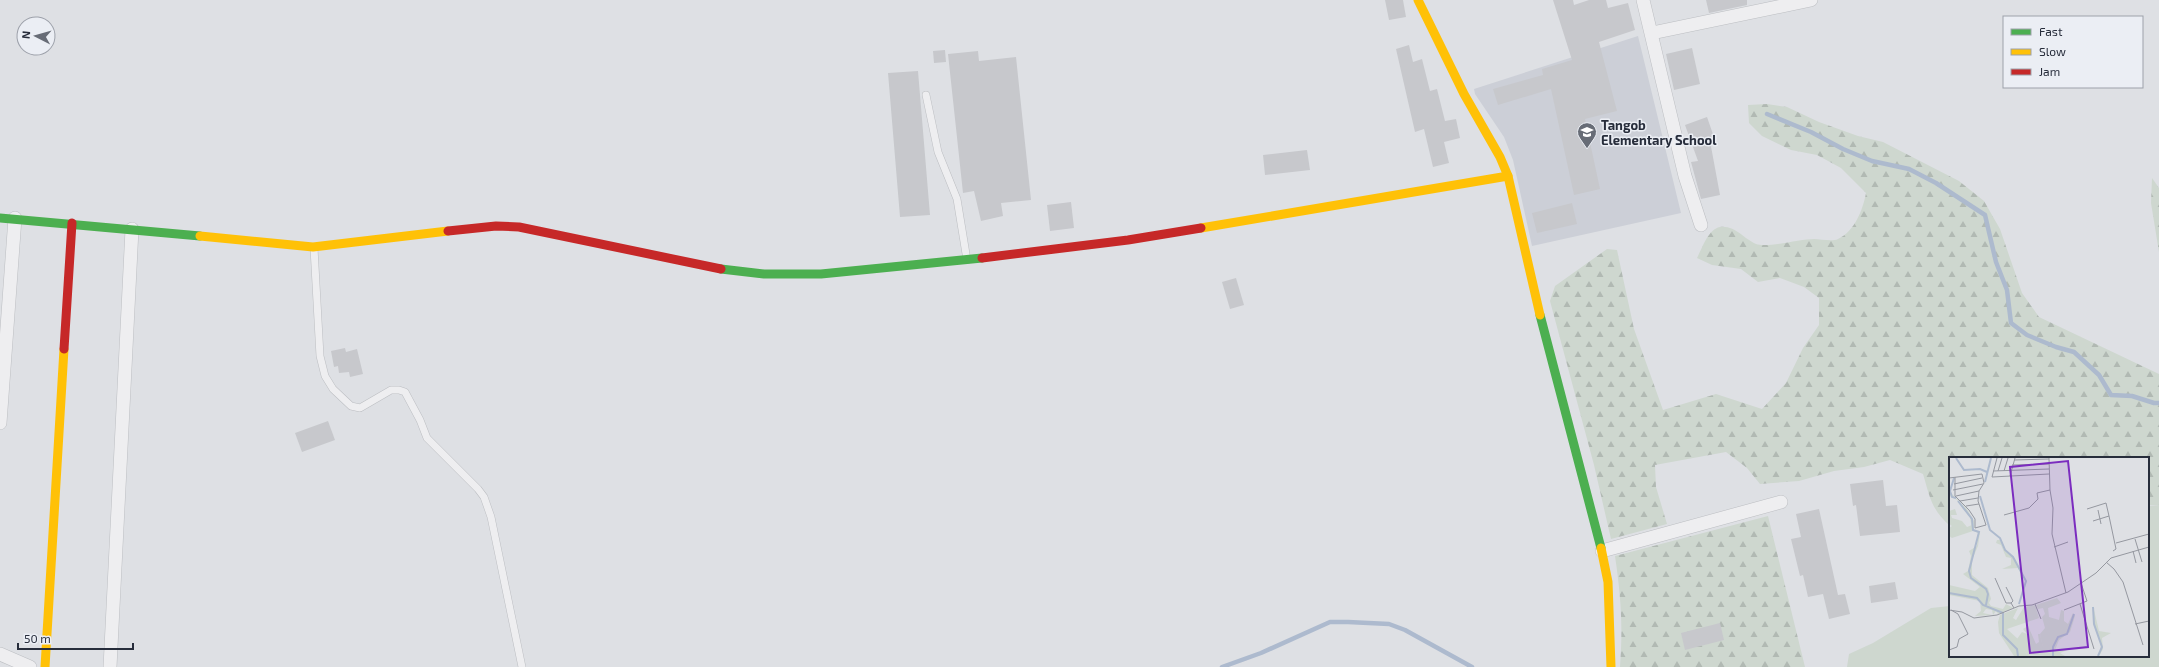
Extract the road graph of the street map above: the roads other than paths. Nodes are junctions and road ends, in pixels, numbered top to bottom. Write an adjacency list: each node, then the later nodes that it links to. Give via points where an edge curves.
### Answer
1 (1418, 0): 6 (street)
2 (1643, 0): 4 (street)
3 (1811, 0): 4 (street)
4 (1652, 33): 10 (street, via 1686,176)
5 (926, 95): 13 (lane, via 938,152 957,199)
6 (1508, 176): 13 (street, via 1128,240); 16 (street, via 1535,298)
7 (0, 218): 8 (street)
8 (15, 218): 9 (street); 14 (street)
9 (72, 223): 11 (street); 19 (street)
10 (1701, 225)
11 (132, 229): 12 (street); 20 (street)
12 (313, 246): 13 (street, via 496,226 519,227 707,267 764,274 820,274); 21 (lane, via 320,356 329,383 340,398 356,408 364,407 391,390 405,392 428,438 484,497 491,517)
13 (967, 260)
14 (0, 423)
15 (1780, 502): 16 (street)
16 (1602, 551): 22 (street, via 1608,582)
17 (0, 654): 18 (street)
18 (30, 667)
19 (45, 667)
20 (110, 667)
21 (522, 667)
22 (1611, 667)

